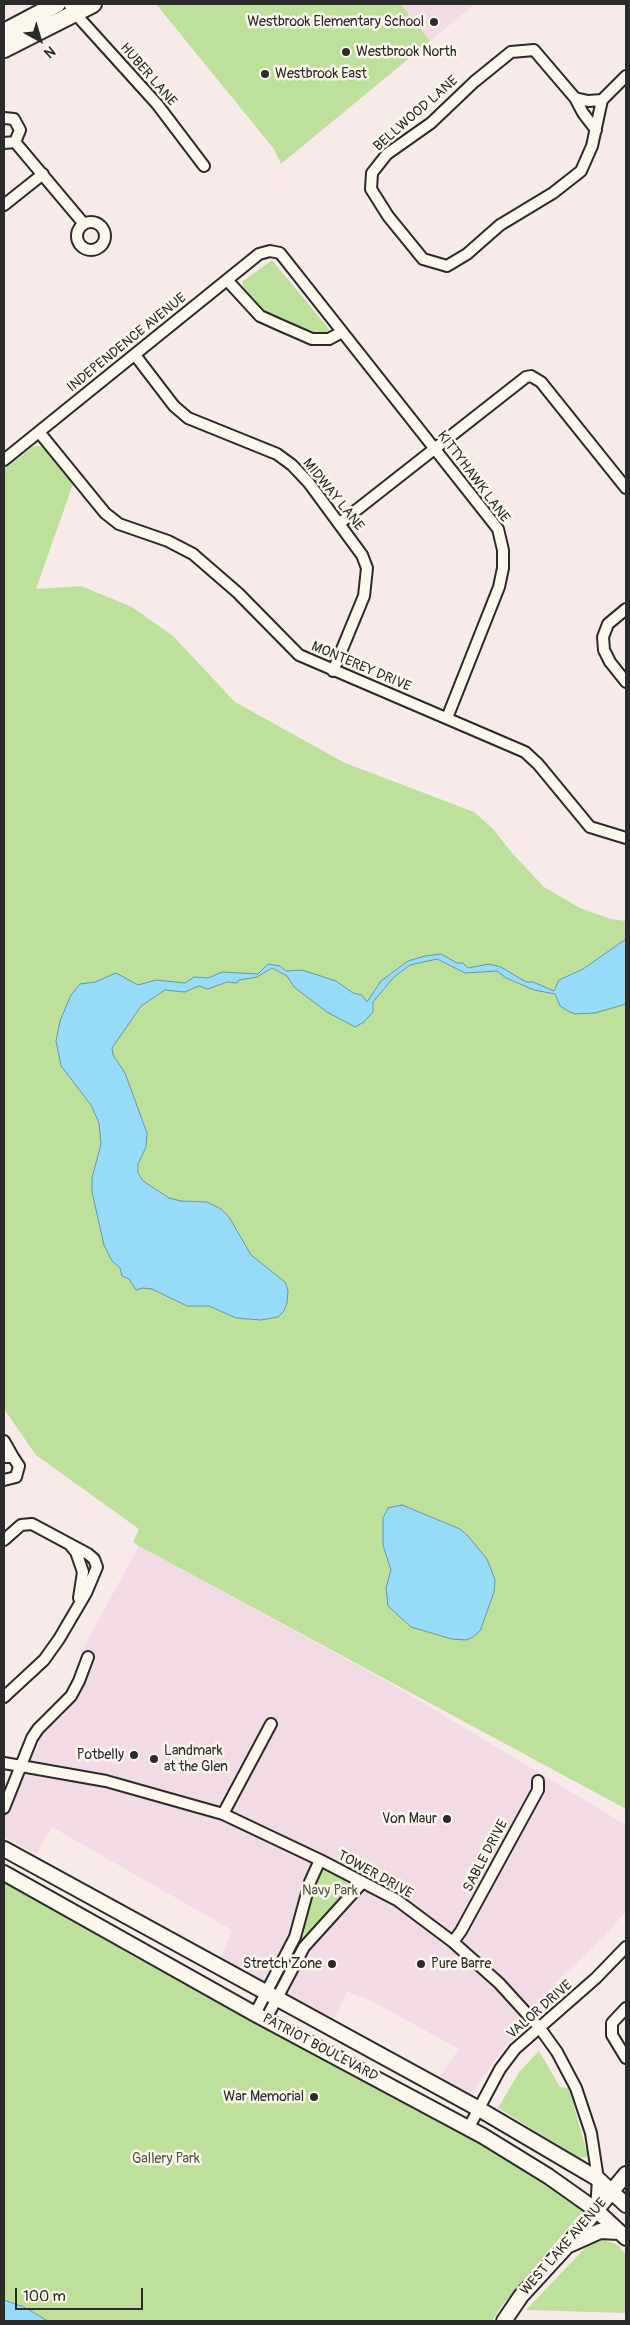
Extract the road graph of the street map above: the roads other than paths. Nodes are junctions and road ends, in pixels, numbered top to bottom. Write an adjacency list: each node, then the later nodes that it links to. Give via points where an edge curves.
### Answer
1 (58, 4): 4 (main road)
2 (93, 4): 3 (main road)
3 (73, 9): 5 (main road); 13 (street, HUBER LANE, via 157,104)
4 (4, 32)
5 (4, 49)
6 (626, 76): 8 (street)
7 (575, 98): 8 (street); 10 (street, BELLWOOD LANE); 10 (street, BELLWOOD LANE, via 534,50 511,52 424,128 387,154 372,173 371,190 423,259 447,266 468,254 500,225 553,193 581,171)
8 (602, 100): 10 (street, BELLWOOD LANE)
9 (4, 118): 11 (street, via 14,119 19,126 20,134)
10 (596, 130)
11 (15, 142): 12 (street); 14 (street)
12 (4, 144)
13 (204, 166)
14 (43, 174): 15 (street); 16 (street)
15 (4, 205)
16 (84, 224)
17 (270, 251): 18 (street, INDEPENDENCE AVENUE, via 259,254); 19 (street, KITTYHAWK LANE, via 280,253)
18 (227, 280): 19 (street, via 260,316 273,322 312,339 329,338); 20 (street, INDEPENDENCE AVENUE)
19 (342, 332): 22 (street, KITTYHAWK LANE)
20 (135, 355): 21 (street, INDEPENDENCE AVENUE); 25 (street, MIDWAY LANE, via 174,406 188,418 277,454 309,483)
21 (39, 432): 23 (street, INDEPENDENCE AVENUE); 27 (street, MONTEREY DRIVE, via 105,513 119,524 194,554 238,592 289,647 307,660)
22 (435, 448): 24 (street, via 526,377 532,376 541,382); 25 (street); 29 (street, KITTYHAWK LANE, via 498,529 503,550 499,586)
23 (4, 460)
24 (626, 488)
25 (340, 523): 27 (street, MIDWAY LANE, via 367,568 364,596)
26 (626, 609): 28 (street, via 608,624 603,637 604,650 610,662)
27 (333, 671): 29 (street, MONTEREY DRIVE)
28 (626, 682)
29 (447, 718): 30 (street, MONTEREY DRIVE, via 525,752 590,827)
30 (626, 838)
31 (4, 1440): 32 (street)
32 (8, 1457): 33 (street, via 20,1466 13,1479)
33 (4, 1480)
34 (4, 1540): 35 (street, via 21,1525 32,1524)
35 (68, 1543): 36 (street, via 76,1552 83,1572); 36 (street, via 94,1559 97,1566)
36 (78, 1606): 38 (street, via 44,1660)
37 (88, 1657): 41 (street, via 71,1696 38,1728)
38 (4, 1696)
39 (271, 1724): 44 (street)
40 (4, 1763): 41 (street, TOWER DRIVE)
41 (21, 1767): 43 (street); 44 (street, TOWER DRIVE, via 106,1782)
42 (538, 1781): 51 (street, SABLE DRIVE, via 538,1790)
43 (4, 1808)
44 (223, 1814): 46 (street, TOWER DRIVE)
45 (4, 1849): 53 (main road, PATRIOT BOULEVARD)
46 (320, 1860): 48 (street, TOWER DRIVE); 49 (street, via 310,1882)
47 (4, 1873): 55 (main road, PATRIOT BOULEVARD)
48 (362, 1883): 50 (street); 51 (street, TOWER DRIVE, via 397,1900)
49 (295, 1935): 50 (street); 53 (street)
50 (310, 1940): 53 (street)
51 (453, 1942): 56 (street, TOWER DRIVE, via 499,1983)
52 (626, 1947): 56 (street, VALOR DRIVE, via 596,1978)
53 (272, 1995): 55 (street); 58 (main road, PATRIOT BOULEVARD)
54 (626, 2008): 57 (street, via 612,2023 612,2035)
55 (260, 2017): 59 (main road, PATRIOT BOULEVARD)
56 (539, 2027): 58 (street, VALOR DRIVE, via 515,2049); 61 (street, TOWER DRIVE, via 558,2052 576,2088 591,2133)
57 (626, 2058)
58 (479, 2109): 59 (street, VALOR DRIVE); 61 (main road, PATRIOT BOULEVARD)
59 (468, 2129): 64 (main road, PATRIOT BOULEVARD, via 548,2176)
60 (626, 2174): 62 (main road, WEST LAKE AVENUE)
61 (598, 2179): 62 (main road, PATRIOT BOULEVARD); 64 (street, TOWER DRIVE)
62 (612, 2190): 63 (main road, PATRIOT BOULEVARD); 64 (main road, WEST LAKE AVENUE)
63 (626, 2205)
64 (596, 2210): 65 (main road, PATRIOT BOULEVARD); 66 (main road, WEST LAKE AVENUE)
65 (623, 2235): 66 (main road, via 600,2231)
66 (566, 2247): 67 (main road, WEST LAKE AVENUE, via 521,2296)
67 (504, 2321)

